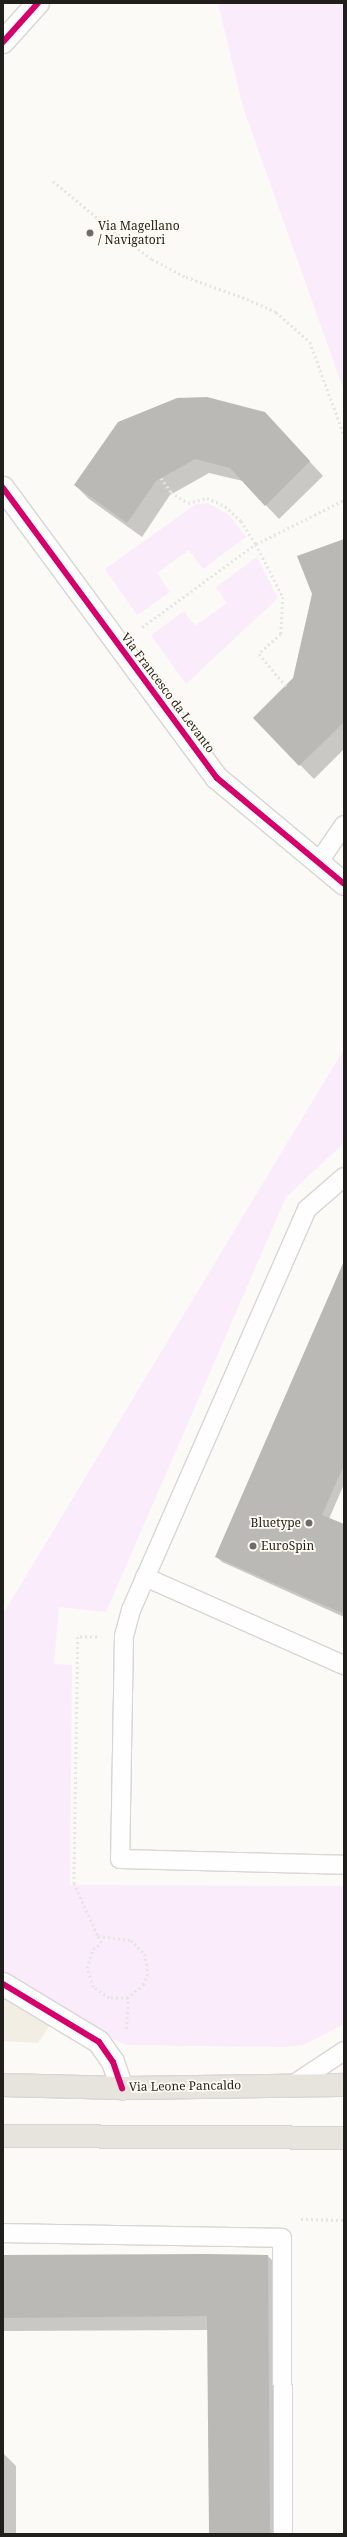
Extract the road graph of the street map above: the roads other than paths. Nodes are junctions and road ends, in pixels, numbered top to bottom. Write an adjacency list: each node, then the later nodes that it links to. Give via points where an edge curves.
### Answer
1 (38, 3): 2 (street)
2 (3, 42)
3 (3, 488): 5 (street, Via Francesco da Levanto, via 218,778)
4 (344, 825): 5 (lane)
5 (318, 863): 6 (street, Via Francesco da Levanto)
6 (344, 884)
7 (344, 1177): 8 (lane, via 307,1209)
8 (145, 1577): 9 (lane); 10 (lane, via 131,1610 124,1636 120,1859)
9 (344, 1665)
10 (344, 1866)
11 (3, 1984): 16 (street, via 99,2042 113,2062)
12 (344, 2051): 13 (lane)
13 (294, 2084): 15 (main road, Via Leone Pancaldo); 16 (main road, Via Leone Pancaldo)
14 (3, 2085): 16 (main road, Via Leone Pancaldo)
15 (344, 2085)
16 (122, 2088)
17 (3, 2136): 18 (main road)
18 (344, 2138)
19 (3, 2233): 20 (lane, via 282,2238)
20 (283, 2534)

